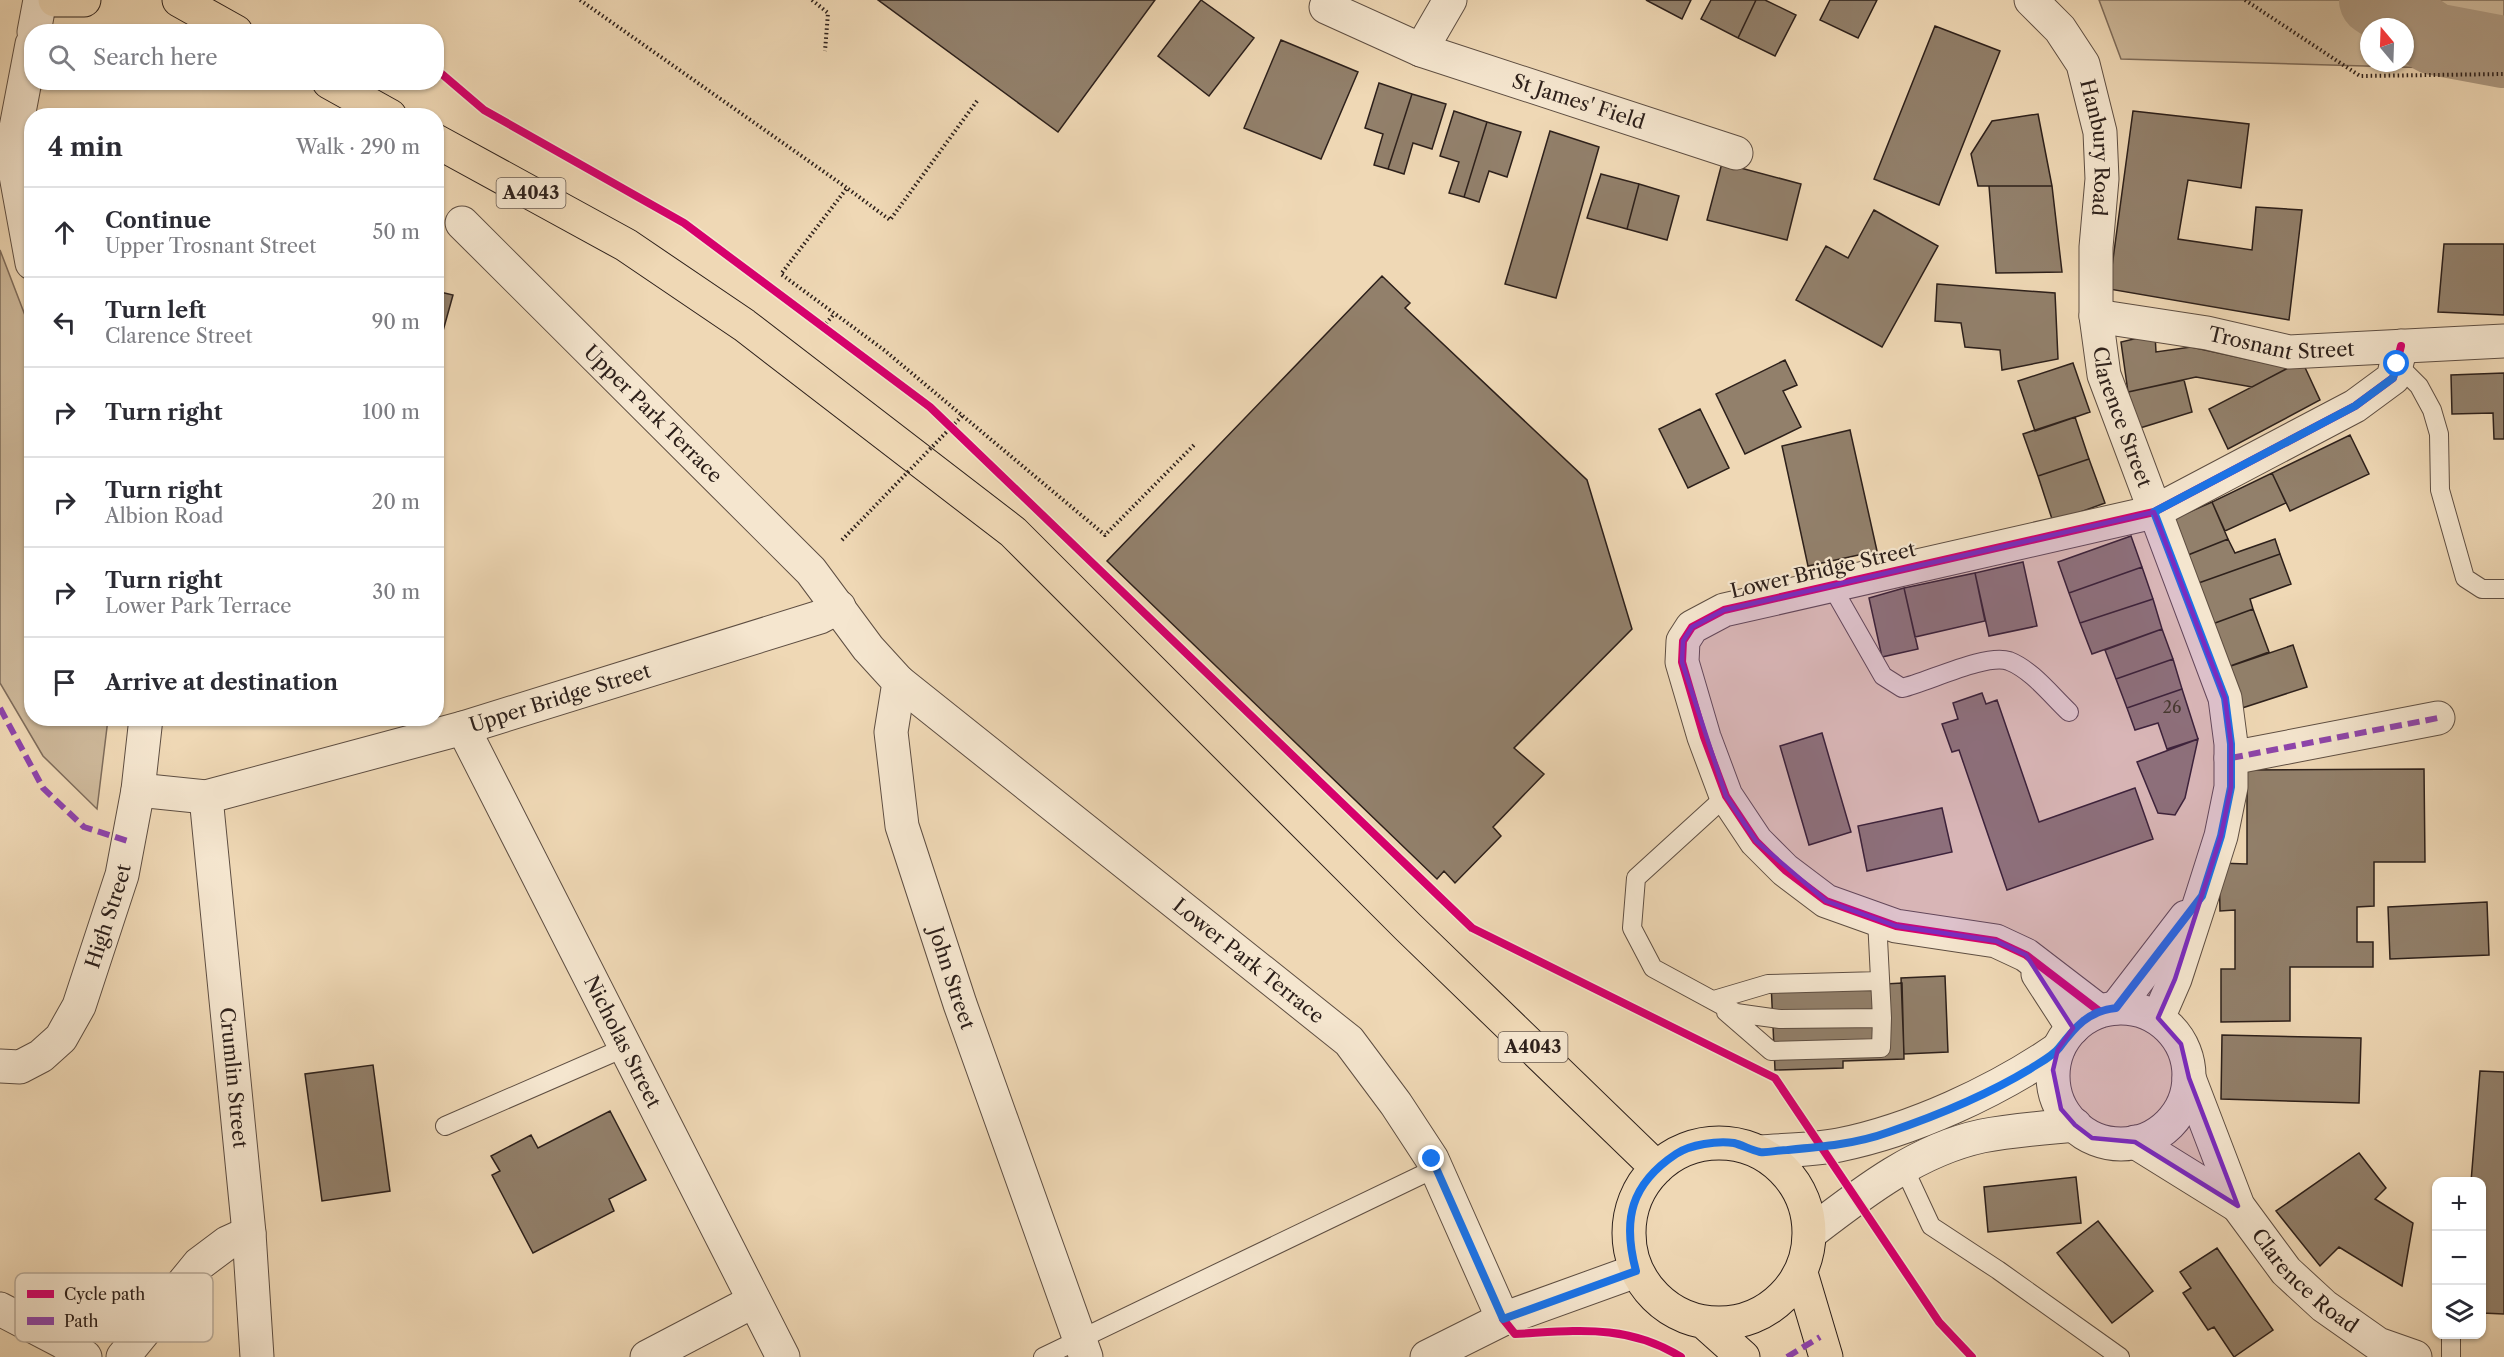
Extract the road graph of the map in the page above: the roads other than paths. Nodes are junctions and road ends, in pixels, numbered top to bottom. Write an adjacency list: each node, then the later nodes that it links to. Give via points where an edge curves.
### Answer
1 (40, 0): 8 (street)
2 (54, 0): 3 (main road)
3 (84, 0)
4 (179, 0): 9 (main road)
5 (1450, 0): 10 (street)
6 (2031, 0): 18 (street, Hanbury Road, via 2060,29 2083,64 2100,132 2102,180)
7 (1326, 7): 10 (street, St James' Field)
8 (36, 24)
9 (222, 24)
10 (1421, 50): 15 (street, St James' Field)
11 (24, 86): 16 (street, via 15,134 15,170)
12 (344, 90): 13 (main road)
13 (376, 108)
14 (444, 145): 49 (main road, A4043, via 635,251 744,325 1013,532 1408,927)
15 (1736, 153)
16 (24, 219)
17 (462, 223): 24 (street, Upper Park Terrace, via 811,571)
18 (2096, 316): 20 (street, Trosnant Street, via 2207,333 2289,352); 21 (street, Clarence Street, via 2104,375)
19 (2504, 341): 20 (street, Trosnant Street)
20 (2399, 355): 21 (street, Lower Bridge Street, via 2393,378 2355,406); 23 (lane, via 2432,410 2439,434 2440,490 2465,578 2482,589)
21 (2154, 512): 22 (street, Lower Bridge Street); 30 (street, Clarence Street, via 2225,698)
22 (1831, 585): 26 (lane, via 1883,676 1902,688 1967,665 2007,660 2022,668); 32 (street, Lower Bridge Street, via 1725,610 1692,627 1683,641 1682,662)
23 (2504, 590)
24 (839, 607): 25 (street); 29 (street, Upper Bridge Street, via 820,617)
25 (899, 682): 48 (street, Lower Park Terrace, via 1349,1041 1396,1104); 65 (street, John Street, via 891,732 902,826 960,1005)
26 (2068, 712)
27 (2438, 718): 30 (street)
28 (145, 726): 31 (street, High Street)
29 (463, 728): 33 (street, Upper Bridge Street); 41 (street, Nicholas Street)
30 (2231, 758): 34 (street, Clarence Street, via 2231,787 2221,836)
31 (138, 790): 33 (street, Upper Bridge Street); 42 (street, High Street, via 122,874 79,1006 61,1038 41,1056 20,1067)
32 (1726, 796): 35 (street, Lower Bridge Street, via 1756,841 1785,870 1826,901); 37 (lane, via 1636,878 1632,928 1653,968)
33 (206, 797): 52 (street, Crumlin Street)
34 (2202, 896): 39 (street, Clarence Street); 40 (street, Clarence Street)
35 (1877, 919): 36 (lane); 40 (street, Lower Bridge Street, via 1896,926 1996,941 2026,955)
36 (1880, 981): 37 (lane, via 1768,984); 38 (lane)
37 (1714, 1000): 38 (lane, via 1736,1012 1780,1019); 38 (lane, via 1771,1051 1881,1048)
38 (1882, 1018)
39 (2158, 1018): 40 (street, via 2137,1009); 43 (street, via 2181,1044)
40 (2086, 1024): 44 (street, via 2053,1070 2061,1109); 47 (street, via 2028,1070 1888,1133 1837,1145)
41 (624, 1048): 45 (lane); 57 (street, Nicholas Street)
42 (0, 1066)
43 (2189, 1078): 46 (street, via 2185,1101 2173,1120 2156,1134); 51 (street, Clarence Road)
44 (2074, 1125): 46 (street, via 2092,1138 2113,1143); 50 (street, via 1981,1136 1941,1149)
45 (446, 1126)
46 (2135, 1142): 51 (street, Clarence Road)
47 (1760, 1152): 49 (main road, via 1734,1143 1706,1144 1679,1151); 53 (main road, via 1781,1166 1797,1186 1807,1208)
48 (1436, 1168): 60 (street, Lower Park Terrace); 65 (lane)
49 (1657, 1168): 54 (main road, via 1639,1189 1630,1216 1629,1244)
50 (1904, 1168): 53 (street, via 1861,1193); 75 (lane, via 1931,1226)
51 (2238, 1206): 76 (street, Clarence Road, via 2286,1271 2324,1306 2378,1344)
52 (249, 1233): 55 (street, via 227,1243); 68 (street, Crumlin Street)
53 (1810, 1233): 56 (main road)
54 (1636, 1271): 60 (street); 61 (main road, via 1664,1306)
55 (191, 1273)
56 (1802, 1273): 61 (main road, via 1785,1297 1761,1314 1734,1323); 74 (main road)
57 (754, 1301): 69 (street); 70 (street, Nicholas Street)
58 (0, 1309): 59 (street)
59 (15, 1317)
60 (1503, 1319): 72 (street)
61 (1704, 1323): 73 (main road)
62 (2451, 1339): 77 (lane)
63 (63, 1342): 66 (street)
64 (135, 1342): 67 (street)
65 (1082, 1348): 71 (lane)
66 (85, 1357)
67 (123, 1357)
68 (257, 1357)
69 (647, 1357)
70 (783, 1357)
71 (1043, 1357)
72 (1427, 1357)
73 (1743, 1357)
74 (1826, 1357)
75 (2121, 1357)
76 (2415, 1357)
77 (2451, 1357)

